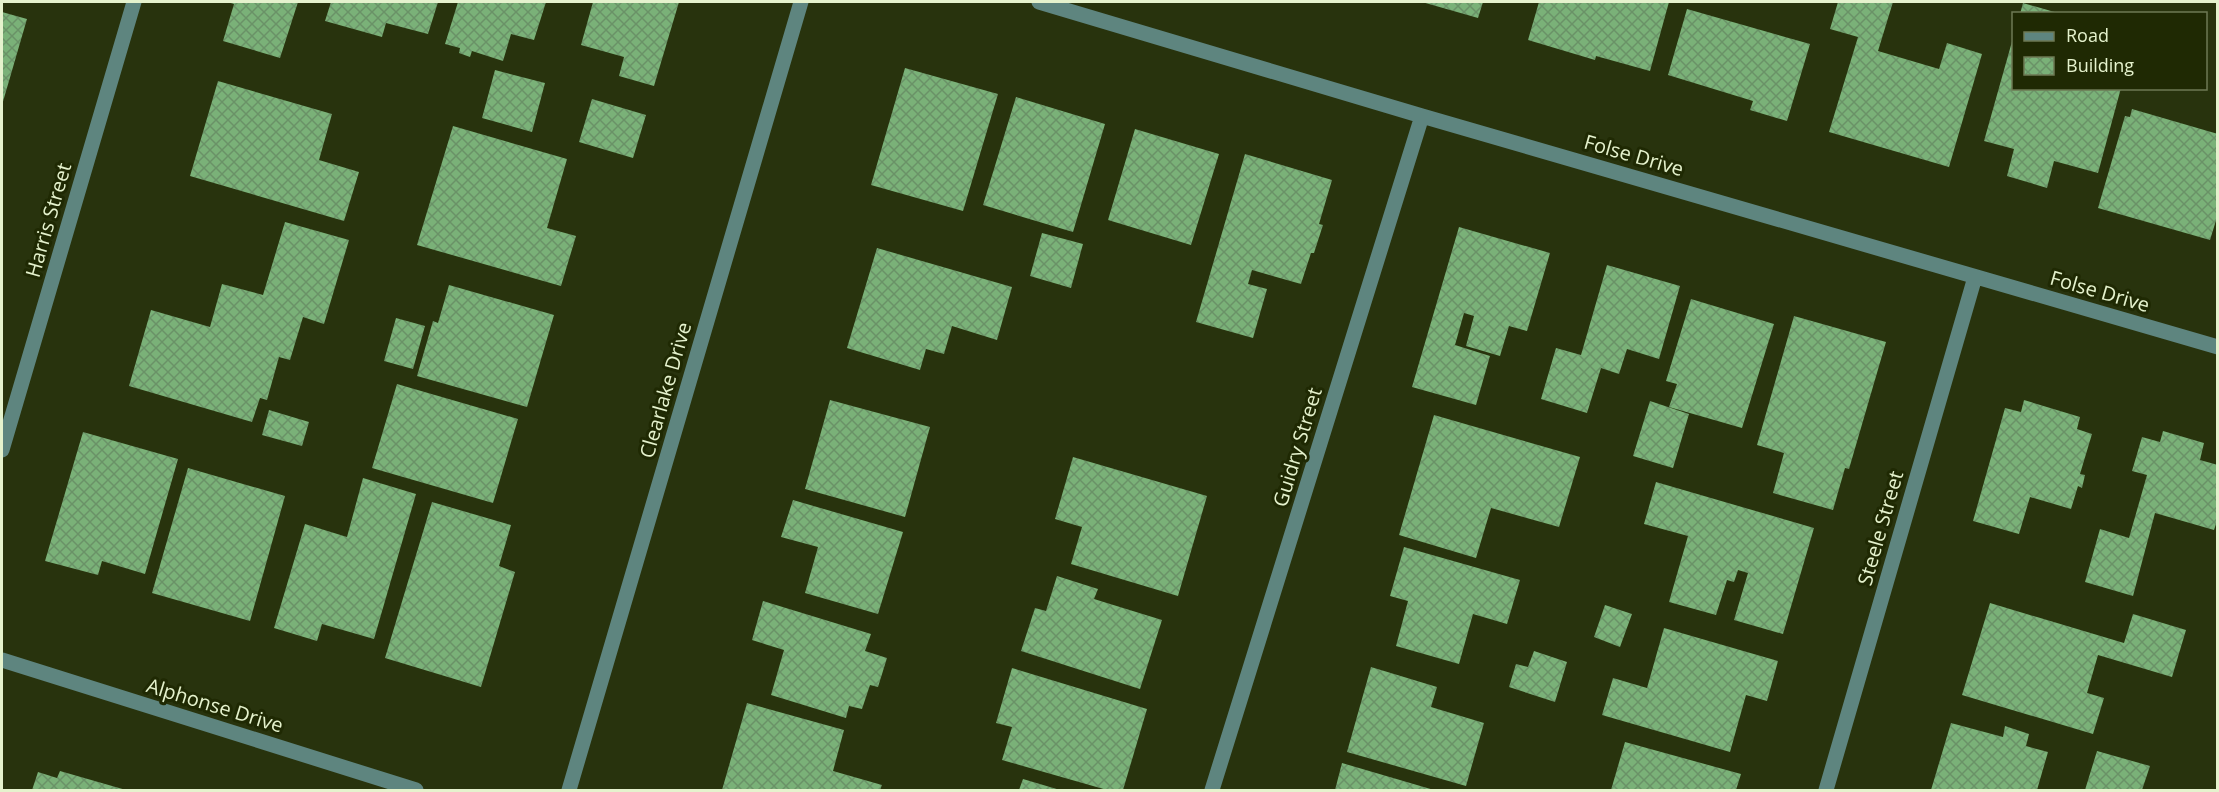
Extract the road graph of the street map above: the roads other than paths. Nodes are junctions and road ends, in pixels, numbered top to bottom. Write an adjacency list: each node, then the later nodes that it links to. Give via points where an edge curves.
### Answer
1 (134, 2): 7 (street, Harris Street)
2 (801, 2): 10 (street, Clearlake Drive)
3 (1039, 2): 4 (street, Folse Drive)
4 (1422, 116): 5 (street, Folse Drive); 11 (street, Guidry Street)
5 (1975, 277): 6 (street, Folse Drive); 12 (street, Steele Street)
6 (2217, 347)
7 (2, 450)
8 (2, 660): 9 (street, Alphonse Drive)
9 (416, 790)
10 (569, 790)
11 (1212, 790)
12 (1826, 790)

